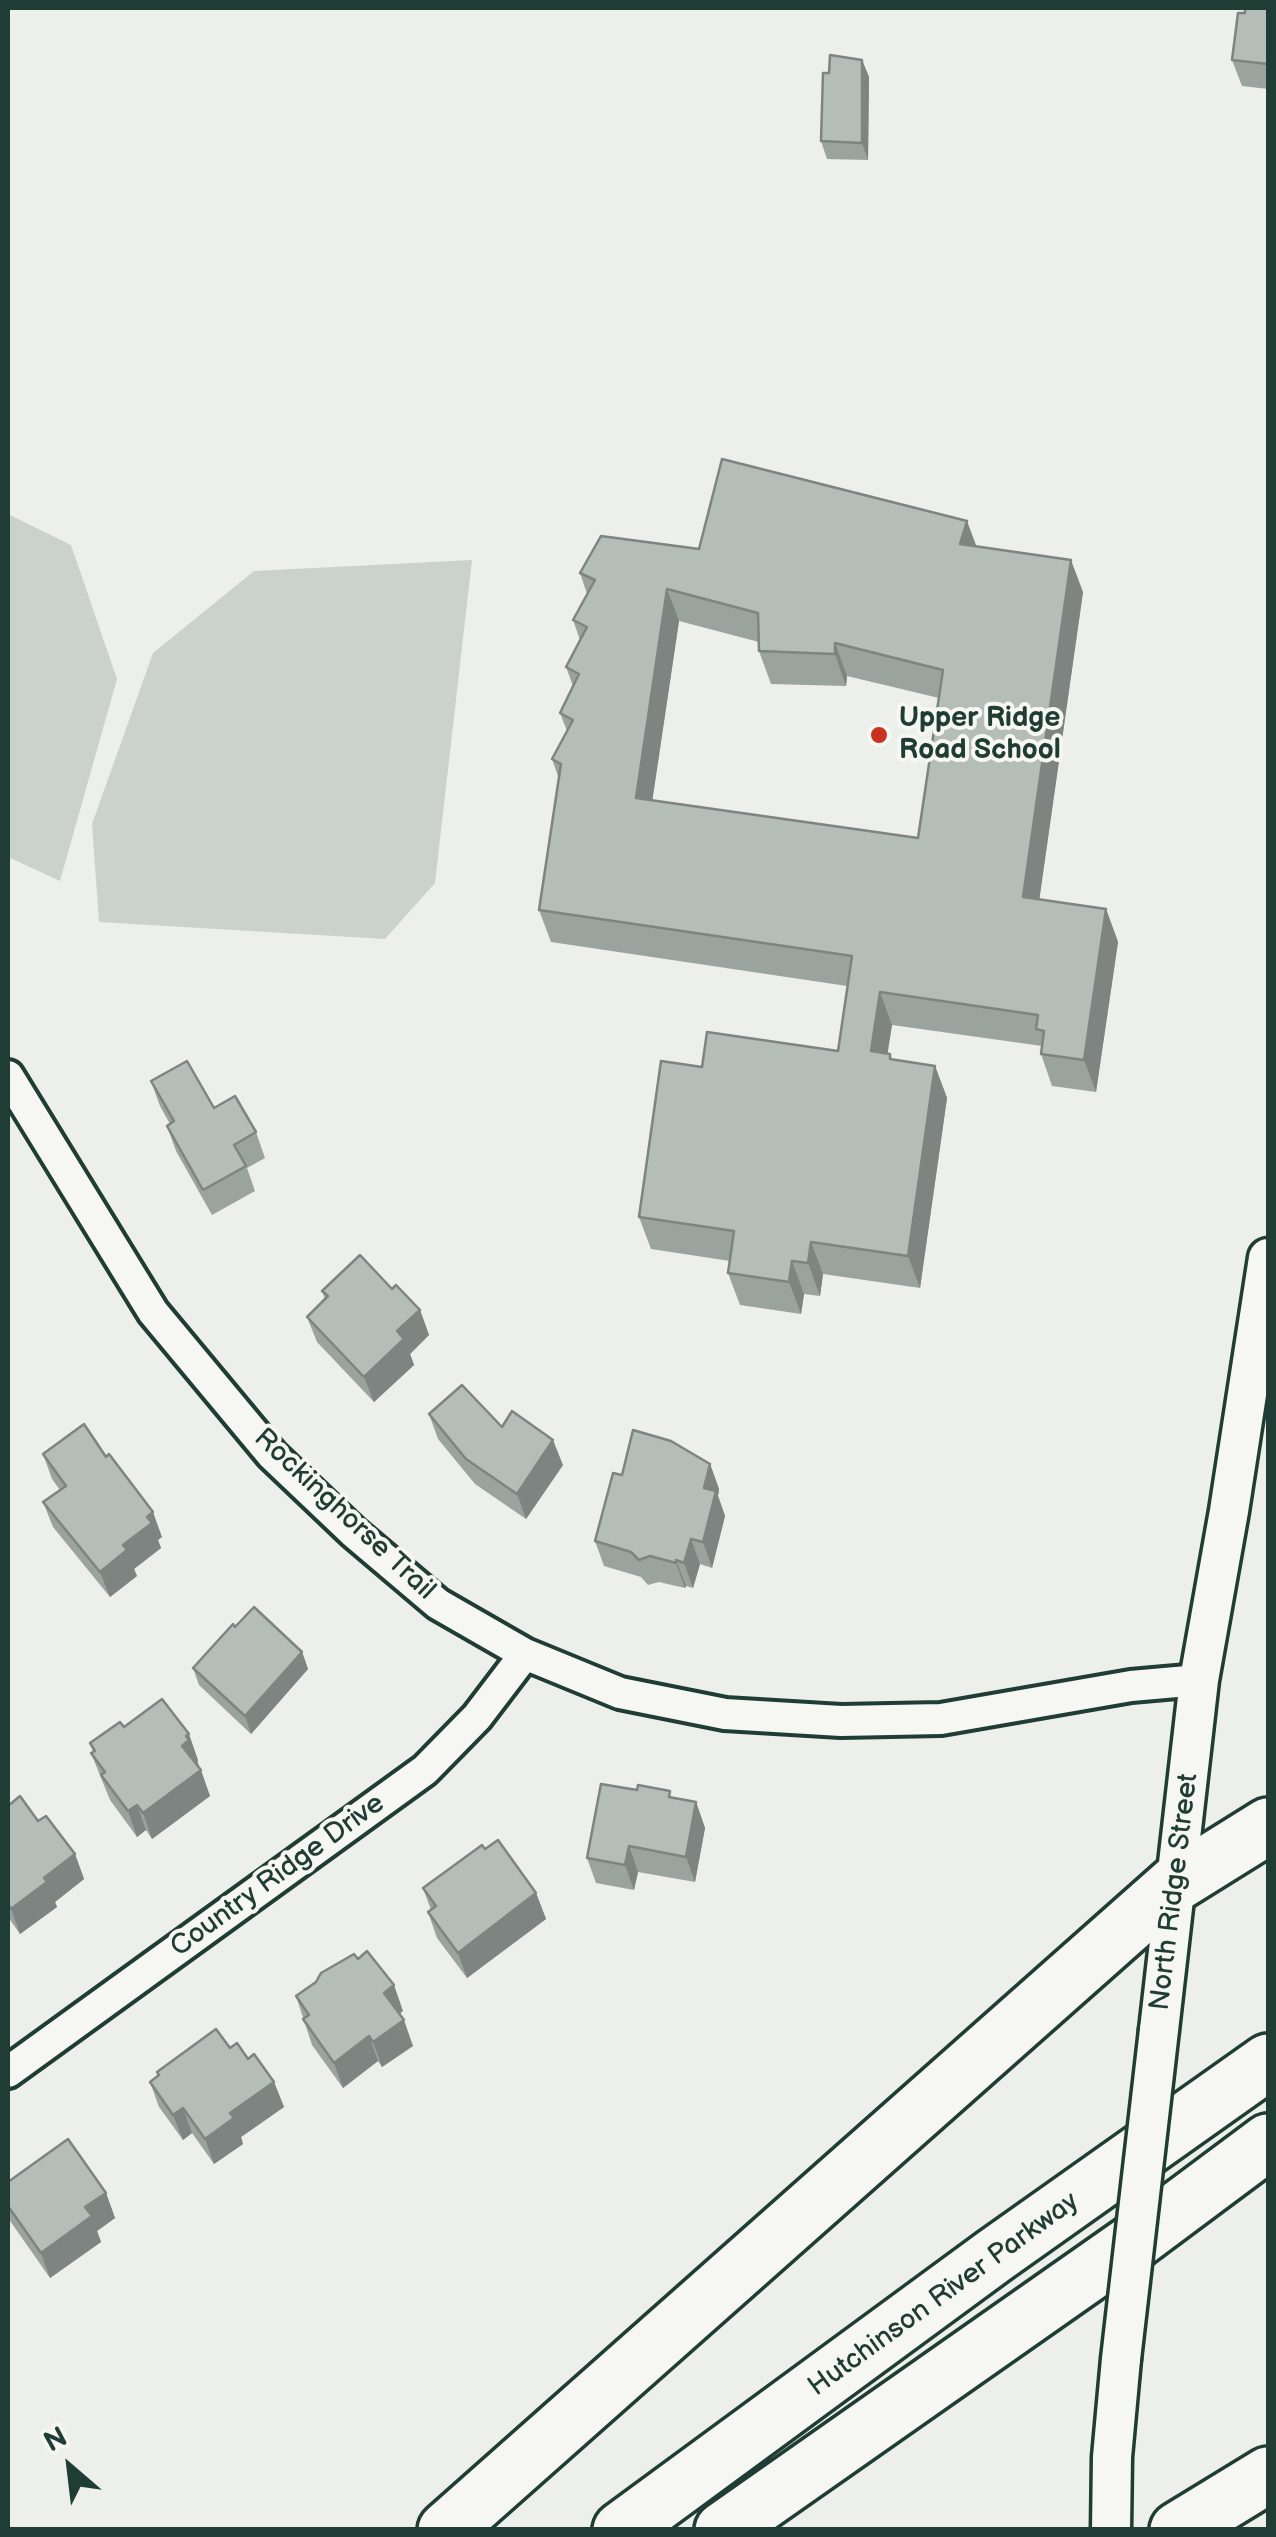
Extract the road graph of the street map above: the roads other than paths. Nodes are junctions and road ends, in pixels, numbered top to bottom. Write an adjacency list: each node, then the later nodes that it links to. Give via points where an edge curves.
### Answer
1 (8, 1076): 3 (street, Rockinghorse Trail, via 153,1312 272,1455 438,1604)
2 (1268, 1258): 4 (street, North Ridge Street)
3 (525, 1654): 4 (street, Rockinghorse Trail, via 620,1693 725,1714 841,1721 940,1719); 8 (street, Country Ridge Drive, via 478,1717 426,1770)
4 (1199, 1680): 6 (street, North Ridge Street)
5 (1268, 1826): 6 (highway)
6 (1176, 1884): 11 (highway); 14 (street, North Ridge Street, bridge, via 1121,2359)
7 (1268, 2062): 12 (highway, Hutchinson River Parkway)
8 (8, 2072)
9 (1268, 2142): 13 (highway)
10 (1268, 2475): 15 (highway)
11 (446, 2530)
12 (621, 2530)
13 (723, 2530)
14 (1111, 2530)
15 (1178, 2530)

